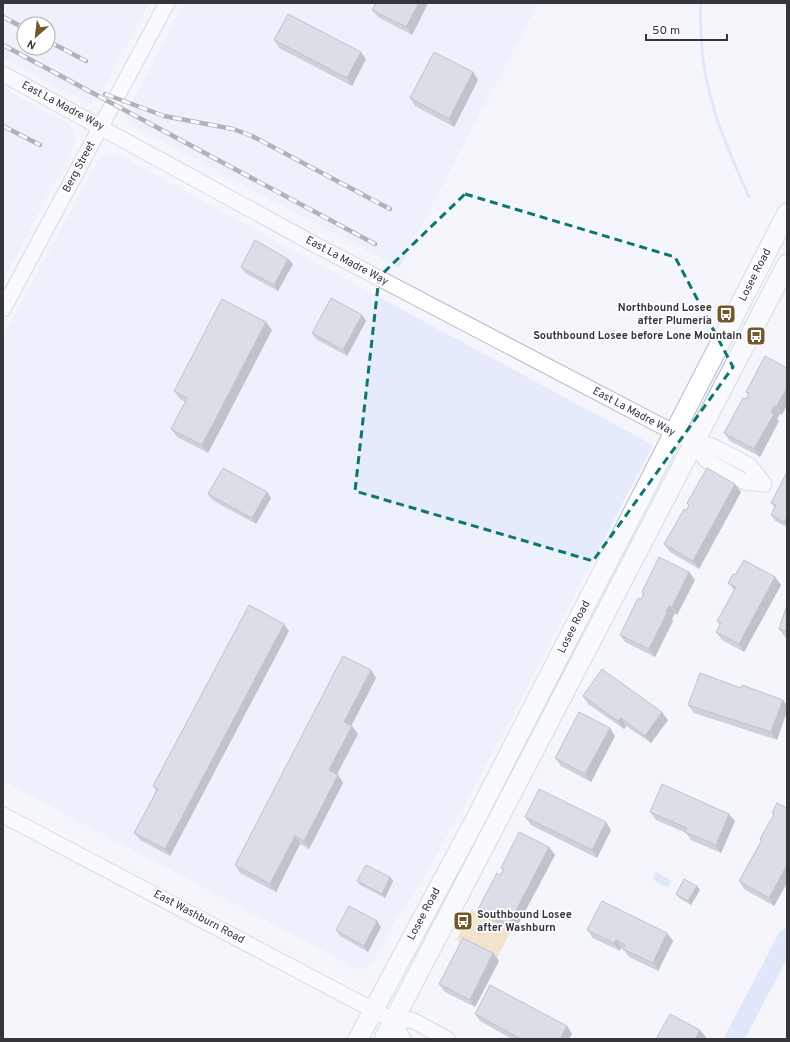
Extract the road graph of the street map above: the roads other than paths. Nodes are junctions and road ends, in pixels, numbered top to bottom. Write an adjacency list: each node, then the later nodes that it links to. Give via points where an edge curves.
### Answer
1 (167, 3): 3 (street, Berg Street)
2 (3, 74): 3 (street, East La Madre Way)
3 (100, 127): 6 (street, Berg Street); 7 (street, East La Madre Way, via 312,243)
4 (787, 213): 7 (main road, Losee Road)
5 (787, 264): 8 (main road, Losee Road)
6 (3, 310)
7 (674, 432): 8 (street, East La Madre Way); 10 (main road, Losee Road, via 474,822)
8 (694, 443): 11 (main road, Losee Road)
9 (3, 815): 10 (street, East Washburn Road)
10 (373, 1010): 11 (street, East Washburn Road); 12 (main road, Losee Road)
11 (394, 1021): 13 (main road, Losee Road); 14 (street); 15 (street, East Washburn Road, via 412,1020)
12 (358, 1039)
13 (384, 1039)
14 (403, 1039)
15 (447, 1039)

